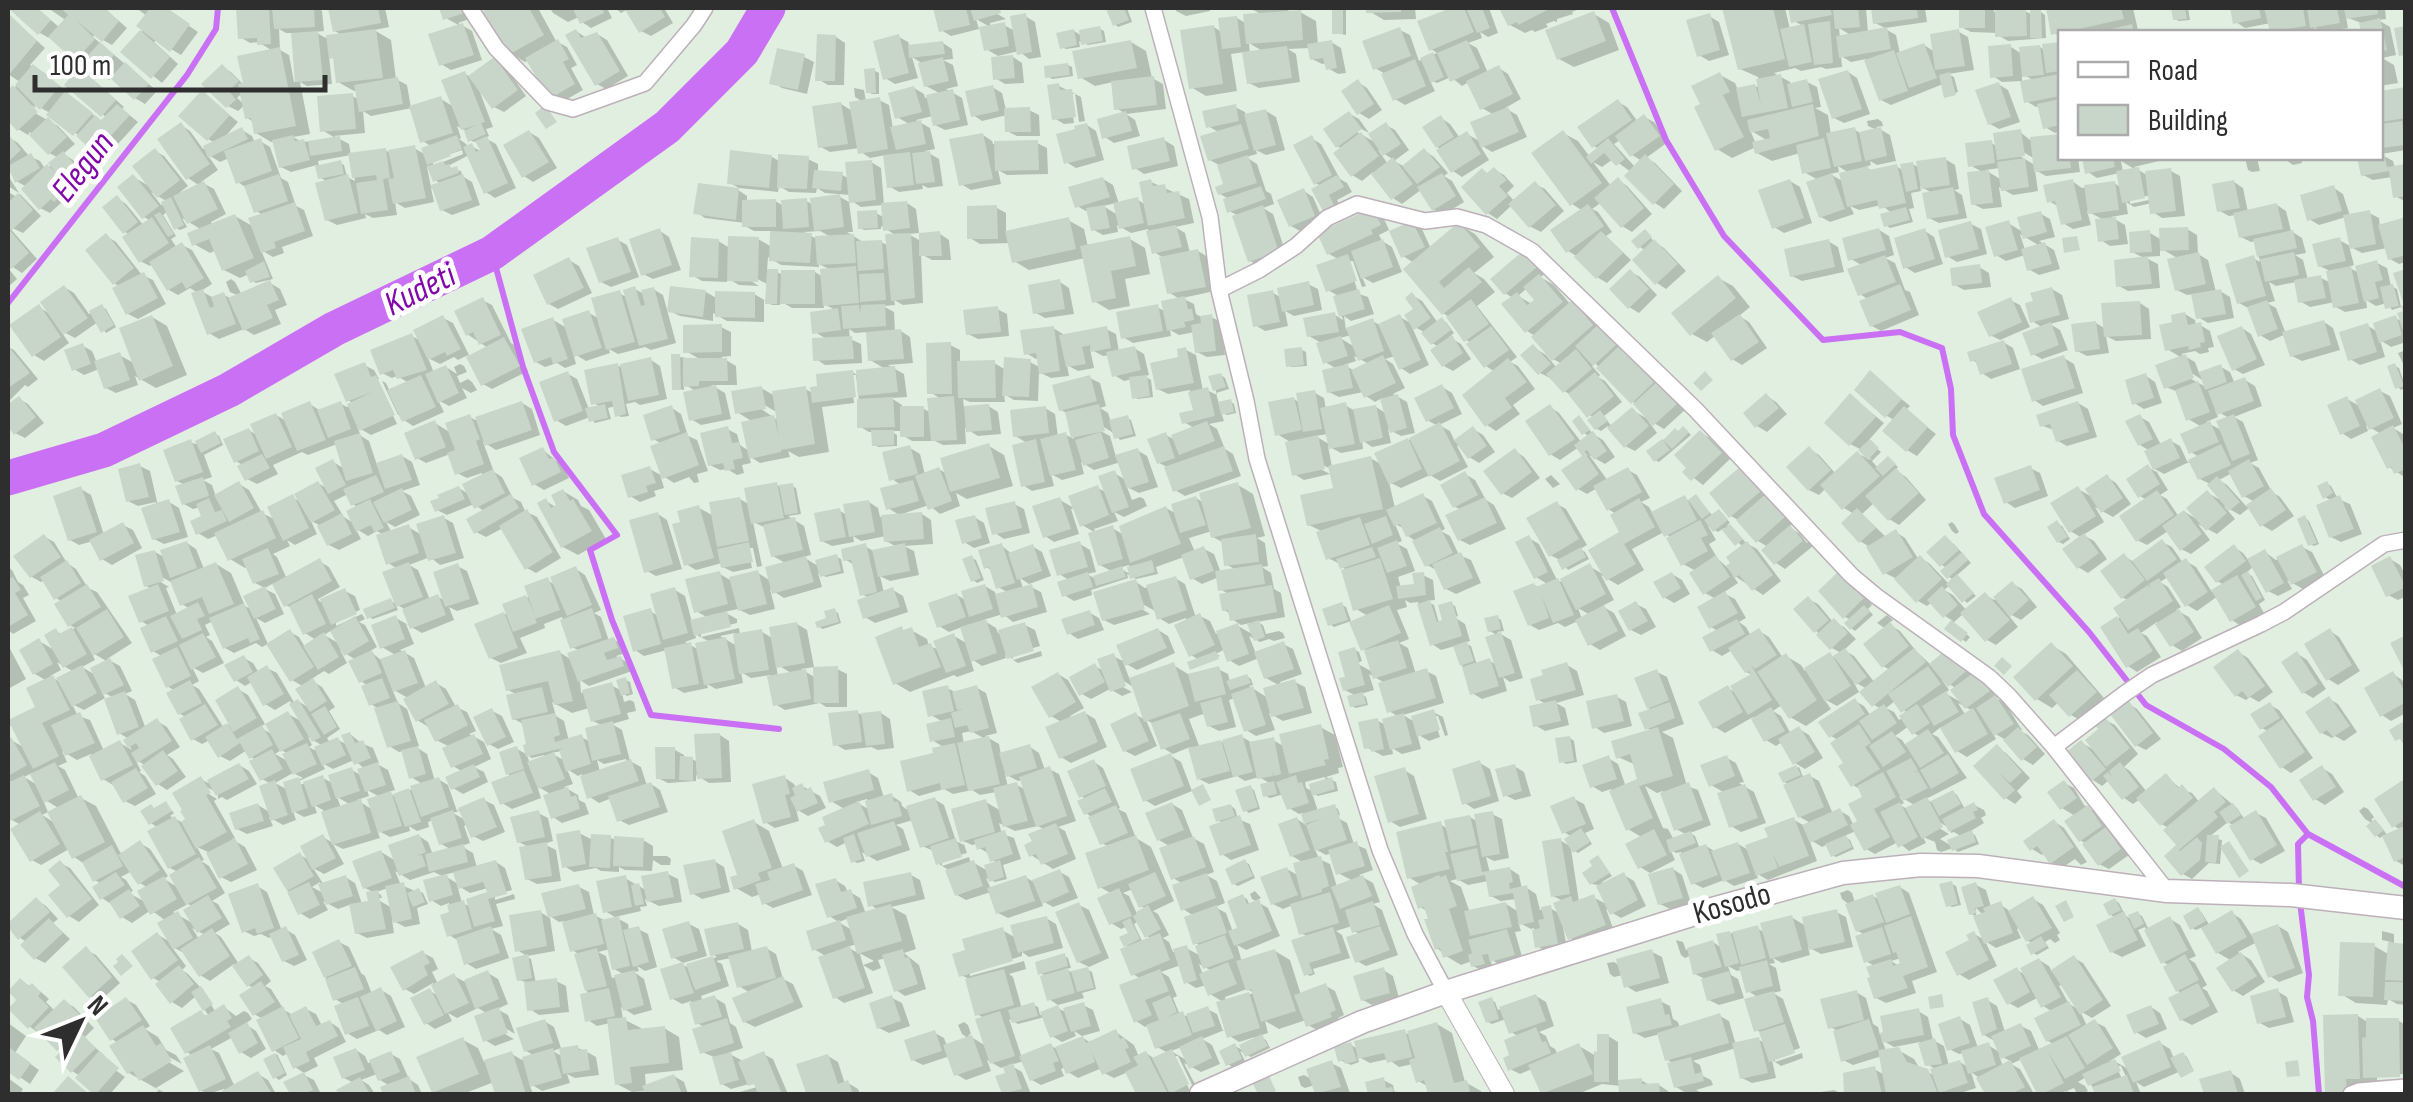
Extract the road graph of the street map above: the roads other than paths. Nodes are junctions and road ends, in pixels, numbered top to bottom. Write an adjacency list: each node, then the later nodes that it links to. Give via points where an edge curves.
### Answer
1 (470, 8): 2 (street, via 496,48 548,102 573,109 645,83)
2 (705, 8)
3 (1154, 8): 4 (street, via 1210,218)
4 (1219, 290): 6 (street, via 1357,204 1426,221 1458,218 1532,251 1696,410 1852,576 1988,677); 9 (street, via 1258,459 1374,832)
5 (2406, 540): 6 (street, via 2384,544 2284,612 2152,675)
6 (2054, 747): 7 (street)
7 (2167, 891): 8 (main road, Kosodo, via 2291,894); 9 (main road, Kosodo, via 1978,866 1843,874)
8 (2406, 908)
9 (1446, 992): 11 (main road, Kosodo); 12 (street)
10 (2406, 1087): 13 (street)
11 (1201, 1094)
12 (1504, 1094)
13 (2351, 1094)

